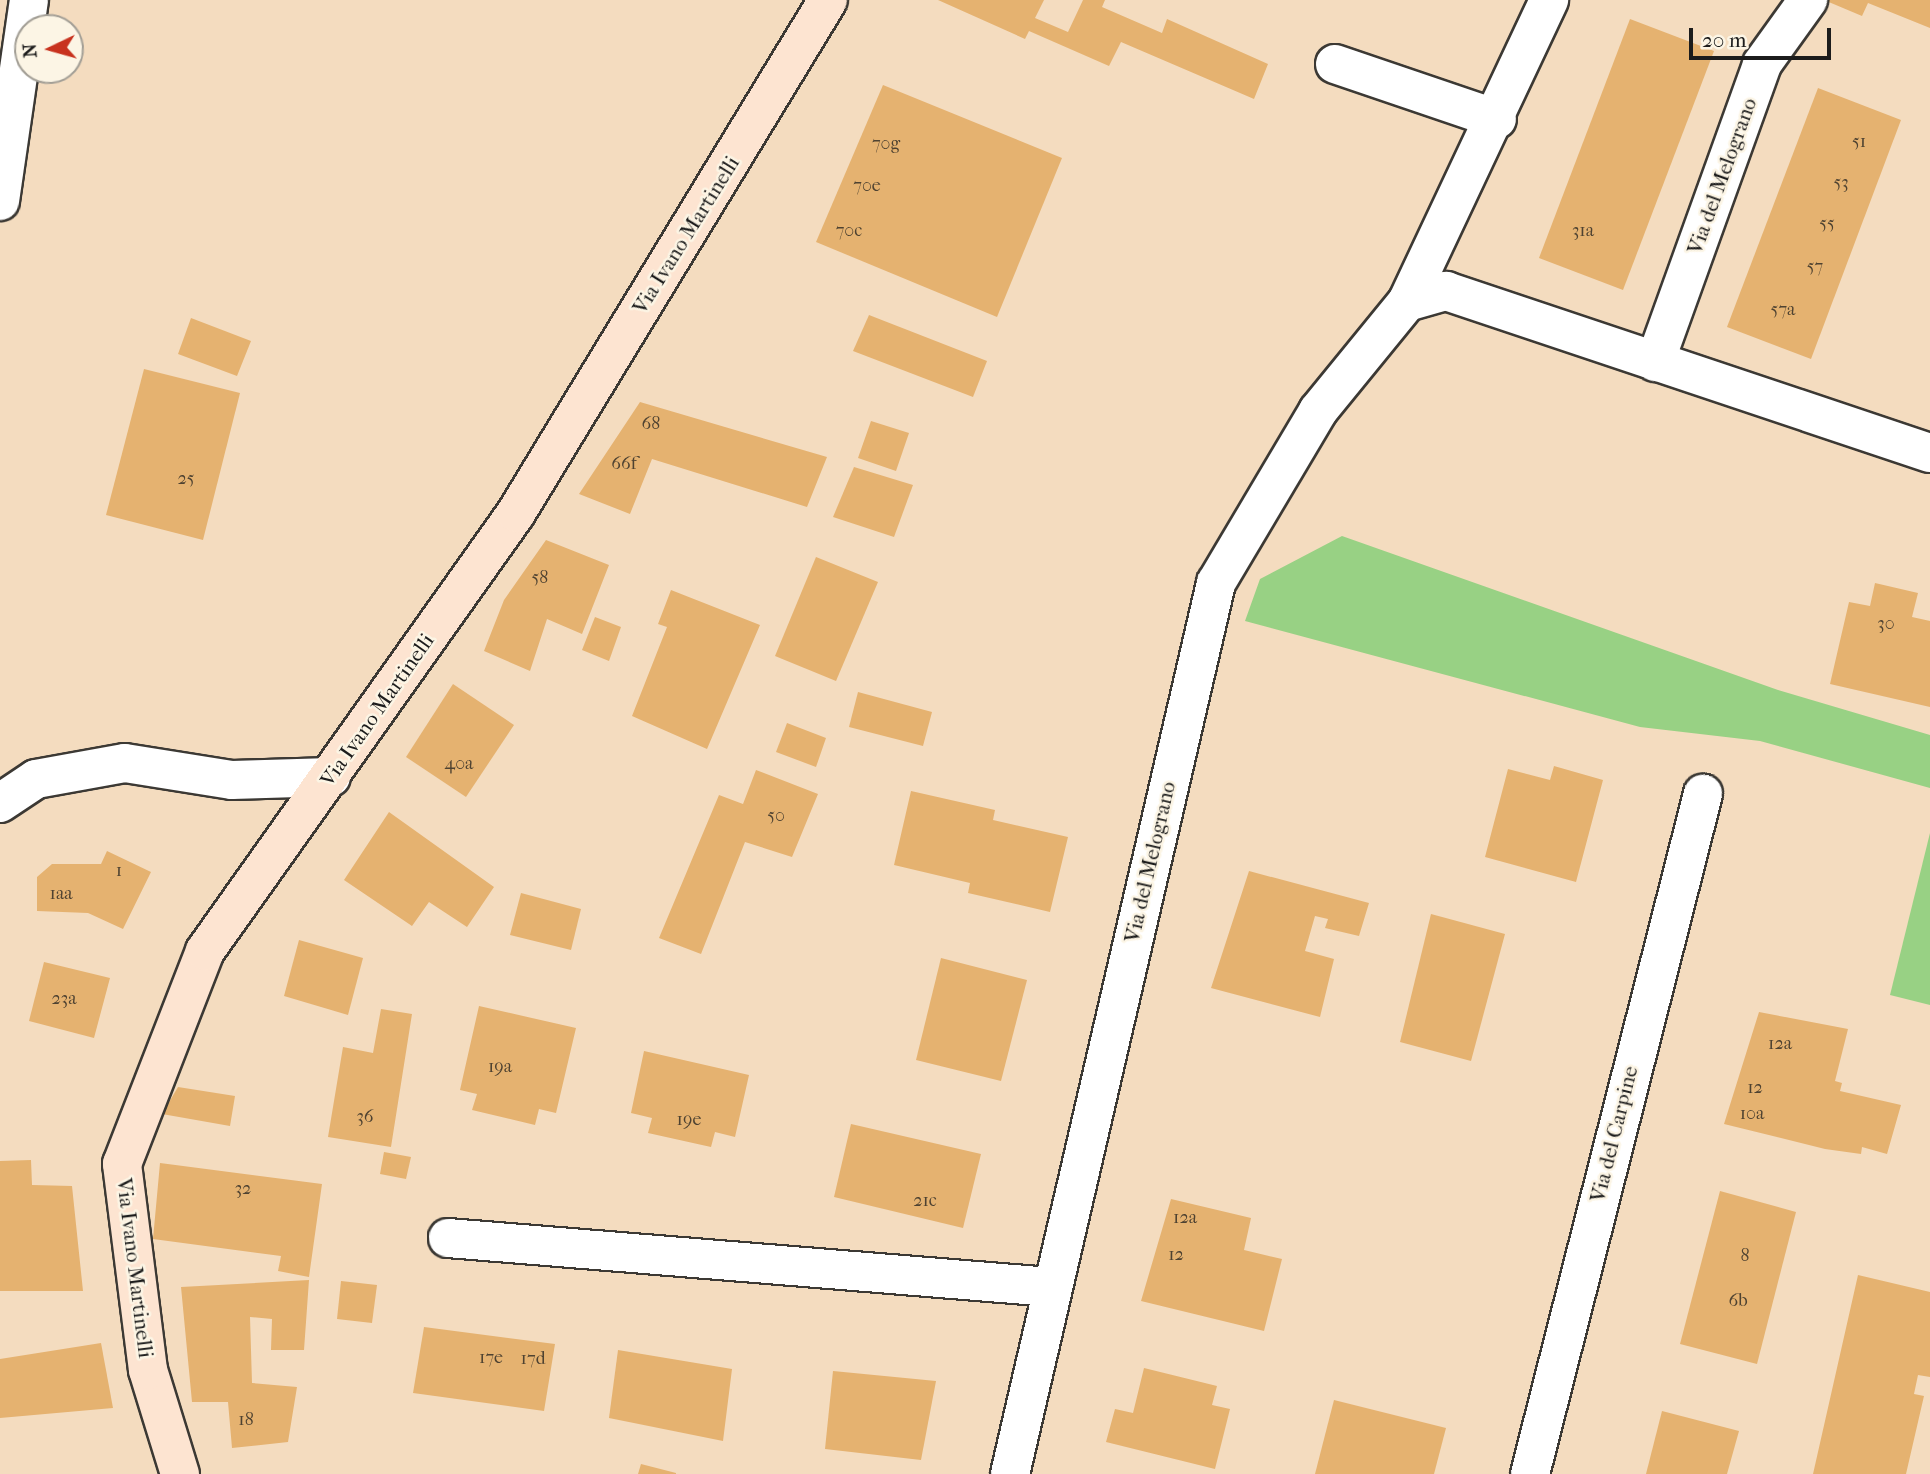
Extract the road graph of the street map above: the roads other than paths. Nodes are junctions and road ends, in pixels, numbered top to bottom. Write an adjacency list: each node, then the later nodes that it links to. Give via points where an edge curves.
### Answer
1 (29, 0): 7 (street)
2 (828, 0): 11 (street, Via Ivano Martinelli, via 516,513)
3 (1549, 0): 6 (street, Via del Melograno)
4 (1808, 0): 9 (street, Via del Melograno, via 1762,64)
5 (1335, 64): 6 (street)
6 (1497, 119): 8 (street, Via del Melograno)
7 (0, 201)
8 (1407, 302): 9 (street, via 1446,291); 15 (street, Via del Melograno, via 1318,411 1216,583)
9 (1654, 362): 10 (street)
10 (1930, 453)
11 (331, 777): 13 (street, via 232,780 125,762 36,779); 16 (street, Via Ivano Martinelli, via 205,951 122,1164 148,1370)
12 (1703, 794): 18 (street, Via del Carpine)
13 (0, 803)
14 (448, 1238): 15 (street)
15 (1050, 1287): 17 (street, Via del Melograno)
16 (180, 1474)
17 (1010, 1474)
18 (1530, 1474)

